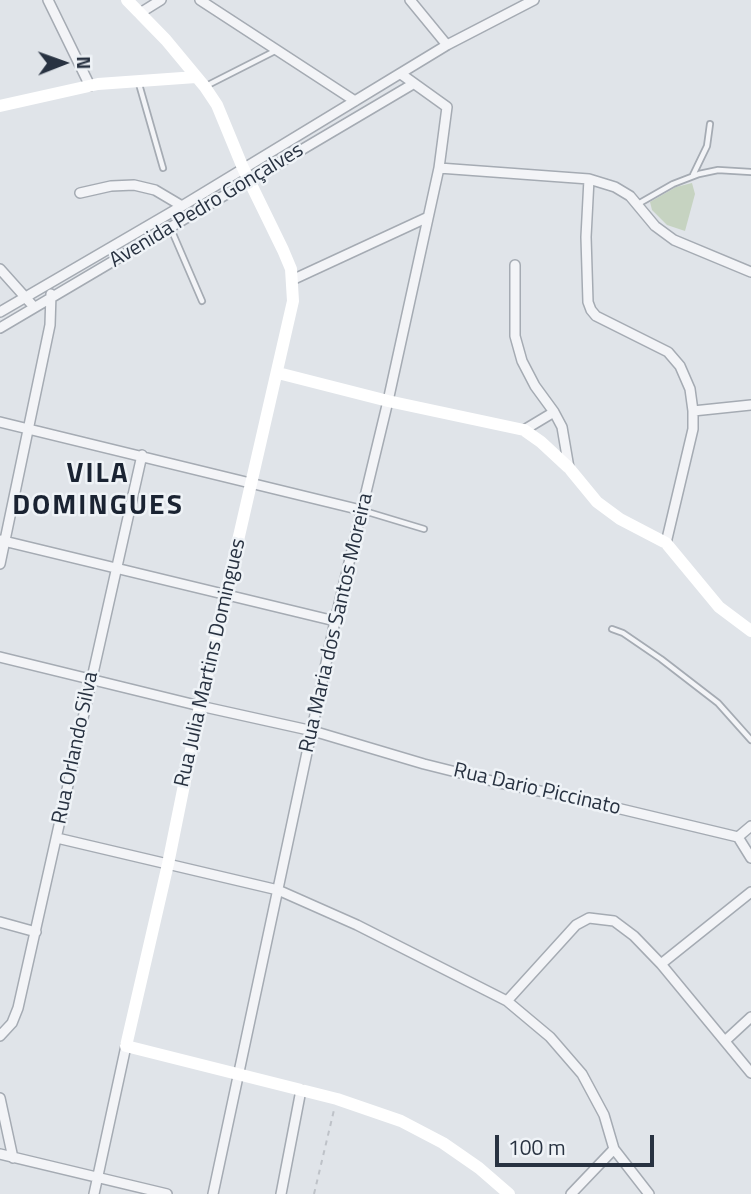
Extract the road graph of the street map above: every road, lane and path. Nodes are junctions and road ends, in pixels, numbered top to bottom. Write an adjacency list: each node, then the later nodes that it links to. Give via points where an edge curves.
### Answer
1 (48, 0): 14 (street)
2 (127, 0): 7 (main road, Rua Julia Martins Domingues)
3 (161, 0): 7 (street)
4 (200, 0): 9 (street)
5 (410, 0): 8 (street)
6 (534, 0): 8 (street, Avenida Pedro Gonçalves)
7 (140, 13): 12 (main road, Rua Julia Martins Domingues)
8 (447, 45): 10 (street, Avenida Pedro Gonçalves)
9 (276, 50): 12 (lane); 15 (street)
10 (401, 74): 13 (street, Rua Maria dos Santos Moreira); 15 (street, Avenida Pedro Gonçalves)
11 (138, 80): 12 (main road); 14 (main road); 18 (lane)
12 (200, 82): 19 (main road, Rua Julia Martins Domingues, via 228,128)
13 (413, 84): 20 (street, Rua Maria dos Santos Moreira, via 447,107); 24 (street, Avenida Pedro Gonçalves)
14 (90, 86): 16 (main road)
15 (355, 102): 19 (street, Avenida Pedro Gonçalves)
16 (0, 106)
17 (710, 124): 22 (lane, via 707,146)
18 (163, 168)
19 (243, 168): 24 (main road, Rua Julia Martins Domingues); 27 (street, Avenida Pedro Gonçalves)
20 (439, 168): 23 (street); 28 (street, Rua Maria dos Santos Moreira)
21 (751, 172): 22 (lane, via 719,170)
22 (693, 176): 26 (lane)
23 (589, 179): 26 (street, via 615,187); 44 (street, via 588,302 596,316 668,352 690,389)
24 (250, 181): 29 (street, Avenida Pedro Gonçalves); 33 (main road, Rua Julia Martins Domingues, via 284,250)
25 (80, 193): 27 (street, via 134,185 155,190)
26 (638, 204): 32 (street, via 654,226 674,240)
27 (182, 206): 34 (street, Avenida Pedro Gonçalves)
28 (426, 218): 33 (street); 42 (street, Rua Maria dos Santos Moreira)
29 (170, 228): 36 (street, Avenida Pedro Gonçalves); 37 (lane)
30 (515, 265): 45 (street, via 515,336 522,361)
31 (0, 270): 35 (street)
32 (751, 272)
33 (292, 280): 41 (main road, Rua Julia Martins Domingues, via 293,301)
34 (50, 285): 35 (street, Avenida Pedro Gonçalves); 36 (street)
35 (26, 297): 38 (street); 39 (street, Avenida Pedro Gonçalves)
36 (52, 298): 38 (street, Avenida Pedro Gonçalves); 47 (street)
37 (202, 302)
38 (34, 307): 40 (street, Avenida Pedro Gonçalves)
39 (0, 312)
40 (0, 328)
41 (278, 373): 42 (main road); 51 (main road, Rua Julia Martins Domingues)
42 (388, 401): 48 (main road); 52 (street, Rua Maria dos Santos Moreira)
43 (751, 405): 44 (street)
44 (693, 411): 55 (street, via 693,429)
45 (554, 412): 48 (street); 50 (street, via 562,427)
46 (0, 422): 47 (street)
47 (29, 428): 49 (street); 54 (street)
48 (524, 430): 50 (main road)
49 (142, 455): 51 (street); 57 (street, Rua Orlando Silva)
50 (569, 468): 55 (main road, via 597,502)
51 (252, 483): 52 (street); 58 (main road, Rua Julia Martins Domingues)
52 (361, 510): 53 (lane); 59 (street, Rua Maria dos Santos Moreira)
53 (424, 529)
54 (2, 541): 56 (street); 57 (street)
55 (666, 543): 61 (main road, via 719,607)
56 (0, 564)
57 (116, 569): 58 (street); 63 (street, Rua Orlando Silva)
58 (225, 595): 59 (street); 64 (main road, Rua Julia Martins Domingues)
59 (335, 621): 65 (street, Rua Maria dos Santos Moreira)
60 (612, 629): 66 (lane, via 718,703)
61 (751, 631)
62 (0, 657): 63 (street, Rua Dario Piccinato)
63 (91, 678): 64 (street, Rua Dario Piccinato); 69 (street, Rua Orlando Silva)
64 (200, 706): 65 (street, Rua Dario Piccinato); 71 (main road, Rua Julia Martins Domingues)
65 (313, 731): 68 (street, Rua Dario Piccinato, via 424,764); 72 (street, Rua Maria dos Santos Moreira)
66 (751, 740)
67 (751, 826): 68 (street)
68 (738, 837): 70 (street)
69 (57, 838): 71 (street); 75 (street, Rua Orlando Silva)
70 (751, 858)
71 (168, 864): 72 (street); 81 (main road, Rua Julia Martins Domingues)
72 (278, 890): 77 (street); 83 (street, Rua Maria dos Santos Moreira)
73 (751, 892): 76 (street)
74 (0, 922): 75 (street)
75 (36, 932): 79 (street, Rua Orlando Silva, via 18,1008)
76 (661, 964): 77 (street, via 614,920 589,918 576,925); 80 (street)
77 (508, 1001): 87 (street, via 550,1037 582,1074 604,1115)
78 (751, 1017): 80 (street)
79 (0, 1036)
80 (725, 1041): 82 (street)
81 (126, 1046): 83 (main road); 90 (street)
82 (751, 1073)
83 (237, 1075): 84 (main road); 93 (street, Rua Maria dos Santos Moreira)
84 (301, 1090): 86 (main road); 94 (street)
85 (0, 1098): 89 (street)
86 (337, 1099): 95 (path); 96 (main road, via 401,1121 443,1143)
87 (614, 1149): 97 (street); 98 (street)
88 (0, 1154): 89 (street)
89 (13, 1157): 90 (street)
90 (97, 1178): 91 (street); 92 (street)
91 (93, 1194)
92 (167, 1194)
93 (212, 1194)
94 (281, 1194)
95 (314, 1194)
96 (509, 1194)
97 (571, 1194)
98 (649, 1194)

